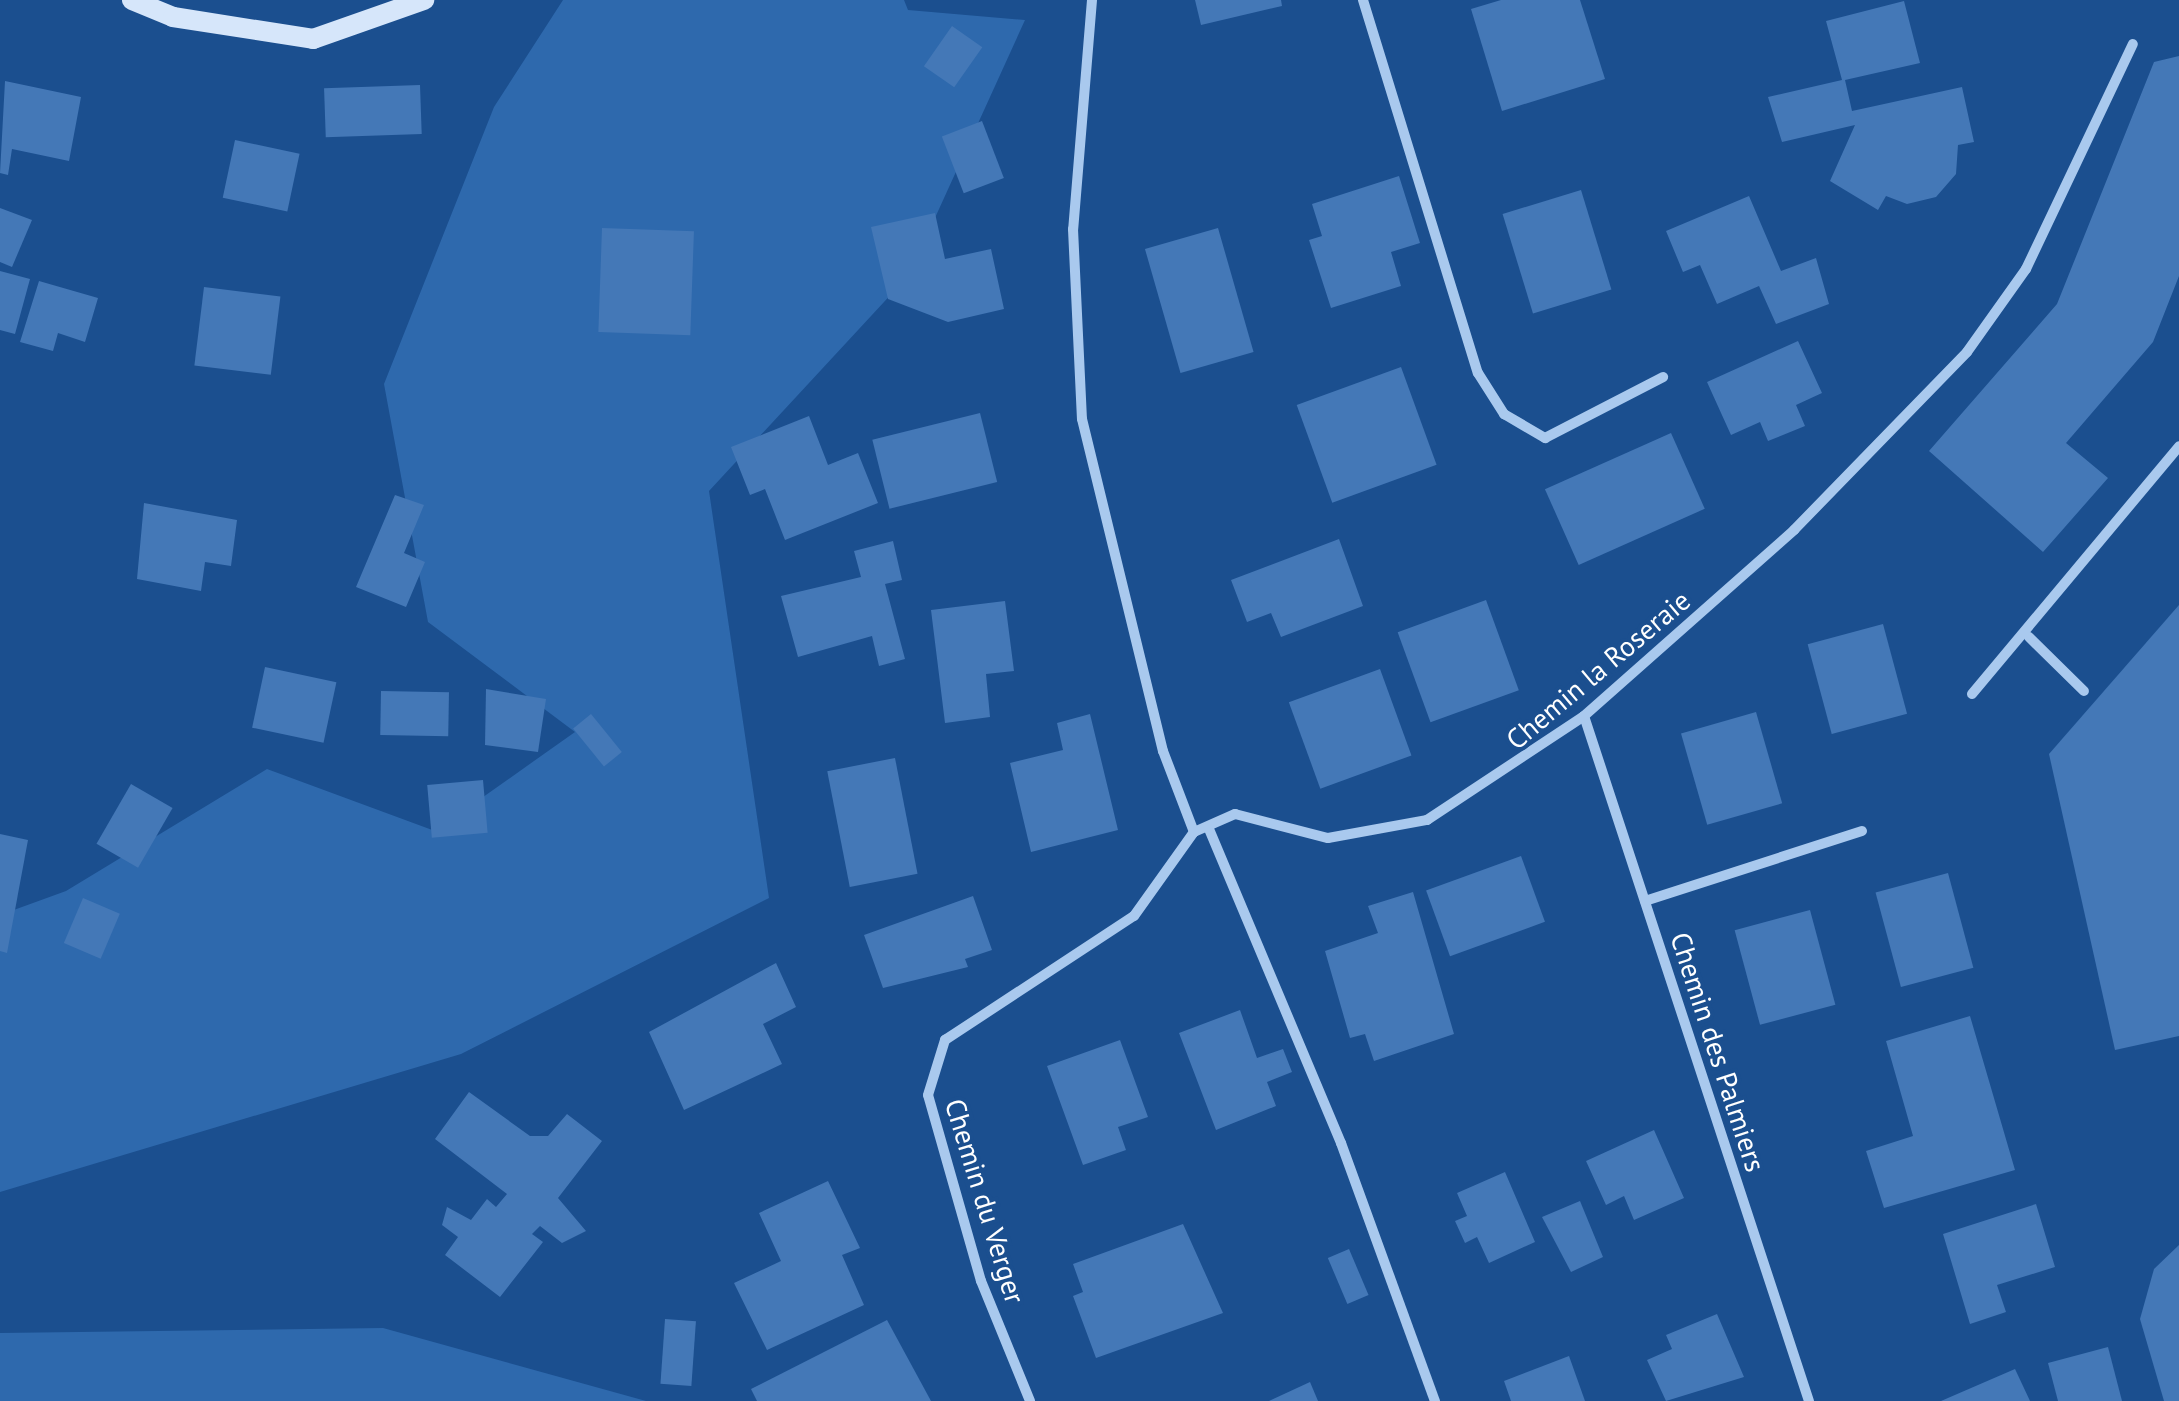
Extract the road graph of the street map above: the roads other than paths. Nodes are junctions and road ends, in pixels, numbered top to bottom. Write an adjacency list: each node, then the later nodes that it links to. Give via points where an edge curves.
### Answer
1 (132, 0): 2 (street, via 192,21 313,39)
2 (424, 0)
3 (1092, 0): 14 (street, via 1073,229 1082,419 1164,751)
4 (1364, 0): 6 (street, via 1478,373 1504,414 1545,438)
5 (2133, 44): 11 (street, Chemin la Roseraie, via 2026,270 1966,352 1794,530)
6 (1662, 377)
7 (2179, 446): 8 (street)
8 (2029, 636): 9 (street); 10 (street)
9 (2084, 690)
10 (1972, 694)
11 (1584, 716): 12 (street, Chemin la Roseraie, via 1428,820 1328,838 1235,814); 15 (street, Chemin des Palmiers)
12 (1209, 829): 14 (street, Chemin la Roseraie); 17 (street, via 1341,1143)
13 (1862, 831): 15 (street)
14 (1194, 832): 16 (street, Chemin du Verger, via 1134,916 945,1040 928,1095 980,1281)
15 (1644, 901): 18 (street, Chemin des Palmiers)
16 (1030, 1401)
17 (1435, 1401)
18 (1810, 1401)

